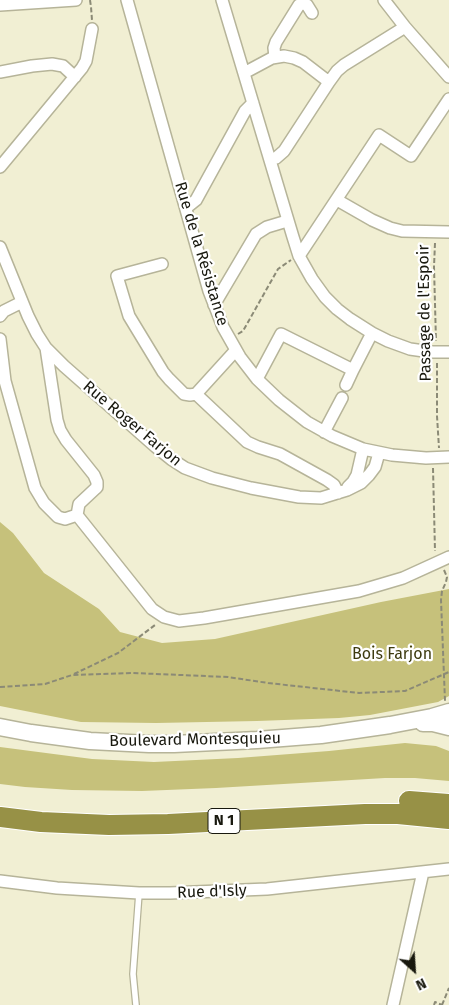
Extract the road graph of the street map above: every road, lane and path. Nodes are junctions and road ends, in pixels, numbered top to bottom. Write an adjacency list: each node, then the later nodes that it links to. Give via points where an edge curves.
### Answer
1 (76, 0): 6 (street)
2 (90, 0): 7 (path)
3 (127, 0): 22 (street, Rue de la Résistance)
4 (222, 0): 13 (street)
5 (384, 0): 9 (street)
6 (0, 5)
7 (91, 7)
8 (312, 13): 11 (street, via 307,5 299,5 276,42)
9 (405, 28): 14 (street); 16 (street, via 344,65)
10 (92, 29): 15 (street, via 86,62)
11 (276, 57): 13 (street); 16 (street, via 298,59)
12 (0, 72): 15 (street, via 52,64 63,66)
13 (244, 73): 18 (street)
14 (449, 77)
15 (75, 78): 20 (street)
16 (329, 82): 19 (street, via 284,151)
17 (449, 99): 21 (street, via 411,156 379,135)
18 (253, 103): 19 (street); 22 (street, via 198,197)
19 (270, 160): 23 (street)
20 (0, 167)
21 (337, 200): 24 (street, via 390,228); 27 (street)
22 (186, 208): 30 (street, Rue de la Résistance)
23 (287, 221): 27 (street); 30 (street, via 256,234)
24 (435, 232): 25 (street); 37 (path, Passage de l'Espoir)
25 (449, 232)
26 (0, 247): 29 (street, Rue Roger Farjon)
27 (299, 256): 32 (street, via 315,285 331,303); 34 (path, via 279,266 243,331)
28 (162, 264): 42 (street, via 117,276 129,316 163,372 182,392)
29 (22, 302): 31 (street); 35 (street, Rue Roger Farjon)
30 (214, 305): 34 (street, Rue de la Résistance)
31 (0, 316)
32 (372, 333): 37 (street, via 410,348); 39 (street)
33 (0, 339): 49 (street, via 5,381 35,488 58,517 65,519)
34 (229, 339): 36 (street, Rue de la Résistance)
35 (46, 348): 48 (street, Rue Roger Farjon, via 156,447 194,472 251,488 299,496 321,498); 49 (street, via 60,430 98,482 96,490 79,504)
36 (236, 350): 40 (street, Rue de la Résistance); 42 (street)
37 (437, 352): 38 (street); 47 (path, Passage de l'Espoir)
38 (449, 352)
39 (353, 370): 40 (street, via 281,334); 41 (street)
40 (257, 379): 44 (street, Rue de la Résistance, via 292,411)
41 (346, 385)
42 (196, 394): 48 (street, via 247,442 280,454 327,480)
43 (342, 398): 44 (street)
44 (324, 432): 45 (street, Rue de la Résistance)
45 (363, 449): 46 (street, Rue de la Résistance); 48 (street, via 358,475)
46 (379, 453): 47 (street, Rue de la Résistance); 48 (street, Rue Roger Farjon, via 375,467 366,479)
47 (440, 458): 51 (path, via 434,488 435,558)
48 (338, 493)
49 (77, 515): 52 (street, via 149,605)
50 (449, 557): 51 (street)
51 (441, 566): 52 (street, via 350,593 188,620); 54 (path, via 447,576 441,600)
52 (164, 617): 55 (path, via 118,653)
53 (449, 672): 54 (path)
54 (444, 674): 55 (path, via 405,691 358,693 228,677 133,673); 57 (path)
55 (72, 675): 56 (path, via 45,684)
56 (0, 687)
57 (447, 708): 58 (main road, Boulevard Montesquieu, via 432,717)
58 (390, 725): 59 (main road, Boulevard Montesquieu, via 290,738 161,744 90,742); 60 (main road, Boulevard Montesquieu, via 433,723)
59 (0, 727)
60 (449, 728)
61 (0, 804): 62 (highway, N 1, via 106,813 366,800)
62 (449, 804)
63 (0, 817): 64 (highway, N 1, via 109,826 366,814)
64 (449, 819)
65 (449, 868): 66 (street, Rue d'Isly)
66 (423, 872): 68 (street, Rue d'Isly, via 255,890); 71 (street)
67 (0, 881): 68 (street, Rue d'Isly)
68 (139, 893): 70 (lane, via 133,974)
69 (449, 988): 73 (path)
70 (136, 1005)
71 (393, 1005)
72 (434, 1005): 73 (path, via 435,1002)
73 (442, 1005)

